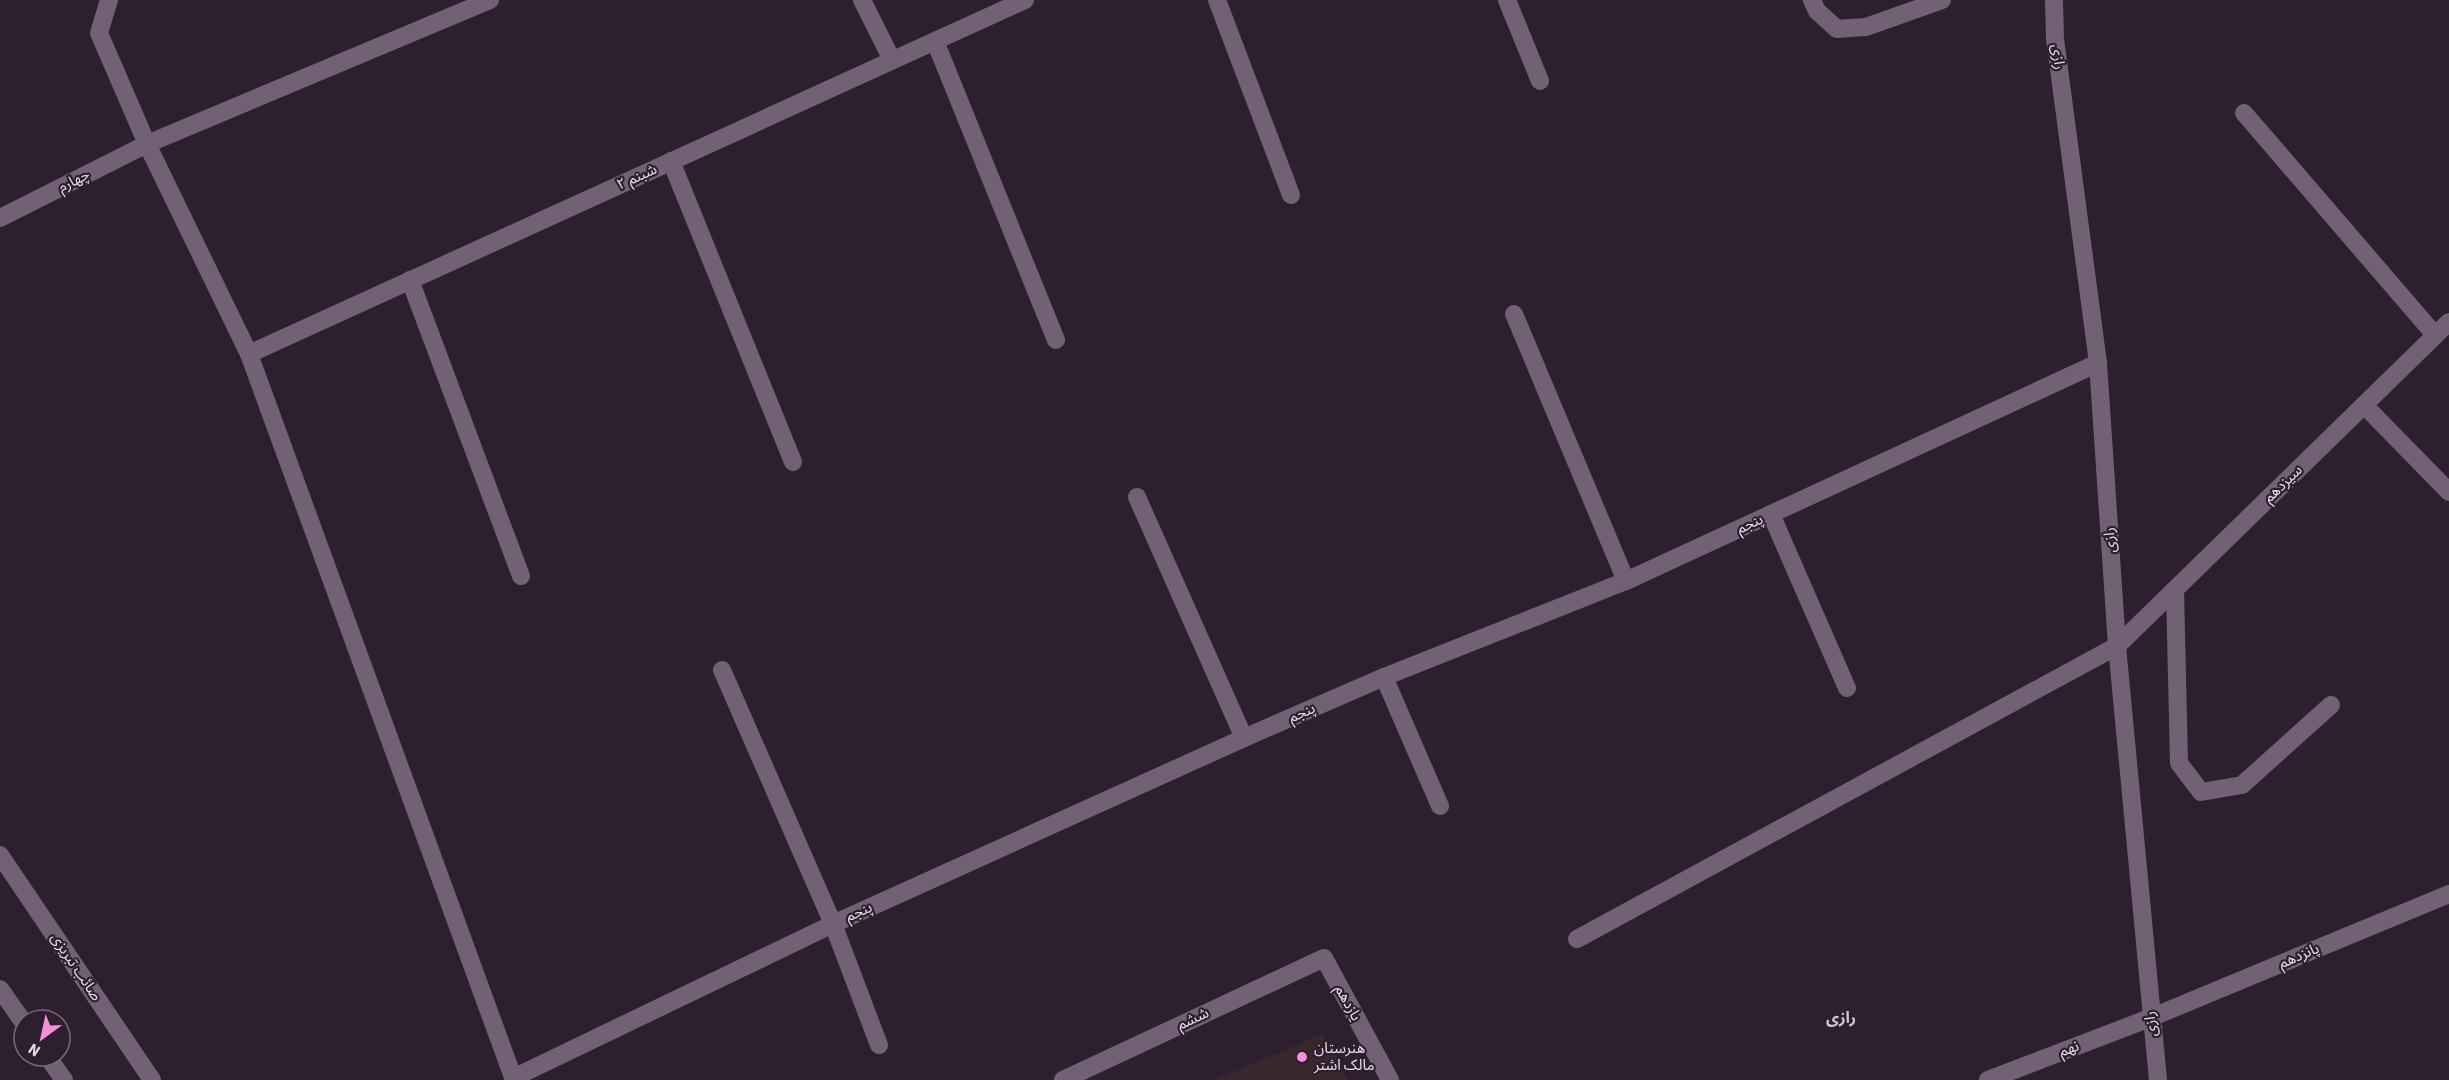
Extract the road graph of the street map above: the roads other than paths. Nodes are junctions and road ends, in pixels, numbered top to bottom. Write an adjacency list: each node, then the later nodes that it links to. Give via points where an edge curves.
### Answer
1 (109, 0): 16 (street, via 99,33)
2 (490, 0): 16 (street, چهارم)
3 (862, 0): 13 (street)
4 (1025, 0): 12 (street, شبنم ۲)
5 (1217, 0): 18 (street)
6 (1507, 0): 14 (street)
7 (1812, 0): 8 (street, via 1817,11 1837,29 1866,27)
8 (1942, 0)
9 (2054, 0): 11 (street, رازی)
10 (2067, 0): 11 (street)
11 (2055, 39): 26 (street, رازی)
12 (935, 41): 13 (street, شبنم ۲); 24 (street)
13 (892, 60): 17 (street, شبنم ۲)
14 (1540, 81)
15 (2244, 113): 23 (street)
16 (147, 144): 19 (street, چهارم); 25 (street)
17 (671, 161): 20 (street, شبنم ۲); 28 (street)
18 (1291, 195)
19 (0, 218)
20 (410, 280): 25 (street, شبنم ۲); 32 (street)
21 (1514, 314): 33 (street)
22 (2449, 322): 23 (street, سیزدهم)
23 (2435, 335): 27 (street, سیزدهم)
24 (1056, 340)
25 (249, 354): 51 (street)
26 (2097, 363): 31 (street, پنجم); 35 (street, رازی)
27 (2364, 405): 29 (street); 34 (street, سیزدهم)
28 (793, 462)
29 (2449, 492)
30 (1137, 497): 40 (street)
31 (1771, 514): 33 (street, پنجم); 38 (street)
32 (521, 576)
33 (1626, 581): 37 (street, پنجم)
34 (2175, 590): 35 (street, سیزدهم); 39 (street, via 2179,763 2201,792 2242,785)
35 (2117, 646): 45 (street, سیزدهم); 49 (street, رازی)
36 (722, 670): 44 (street)
37 (1384, 677): 40 (street, پنجم); 41 (street)
38 (1846, 688)
39 (2331, 705)
40 (1244, 738): 44 (street, پنجم)
41 (1440, 806)
42 (0, 855): 52 (street, صائب تبریزی)
43 (2449, 894): 49 (street, پانزدهم)
44 (833, 924): 50 (street); 51 (street, پنجم)
45 (1576, 939)
46 (1324, 958): 53 (street, ششم); 54 (street, یازدهم)
47 (0, 989): 48 (street)
48 (13, 1008)
49 (2150, 1018): 55 (street, نهم); 56 (street, رازی)
50 (879, 1046)
51 (514, 1079)
52 (152, 1080)
53 (1063, 1080)
54 (1390, 1080)
55 (1988, 1080)
56 (2158, 1080)

